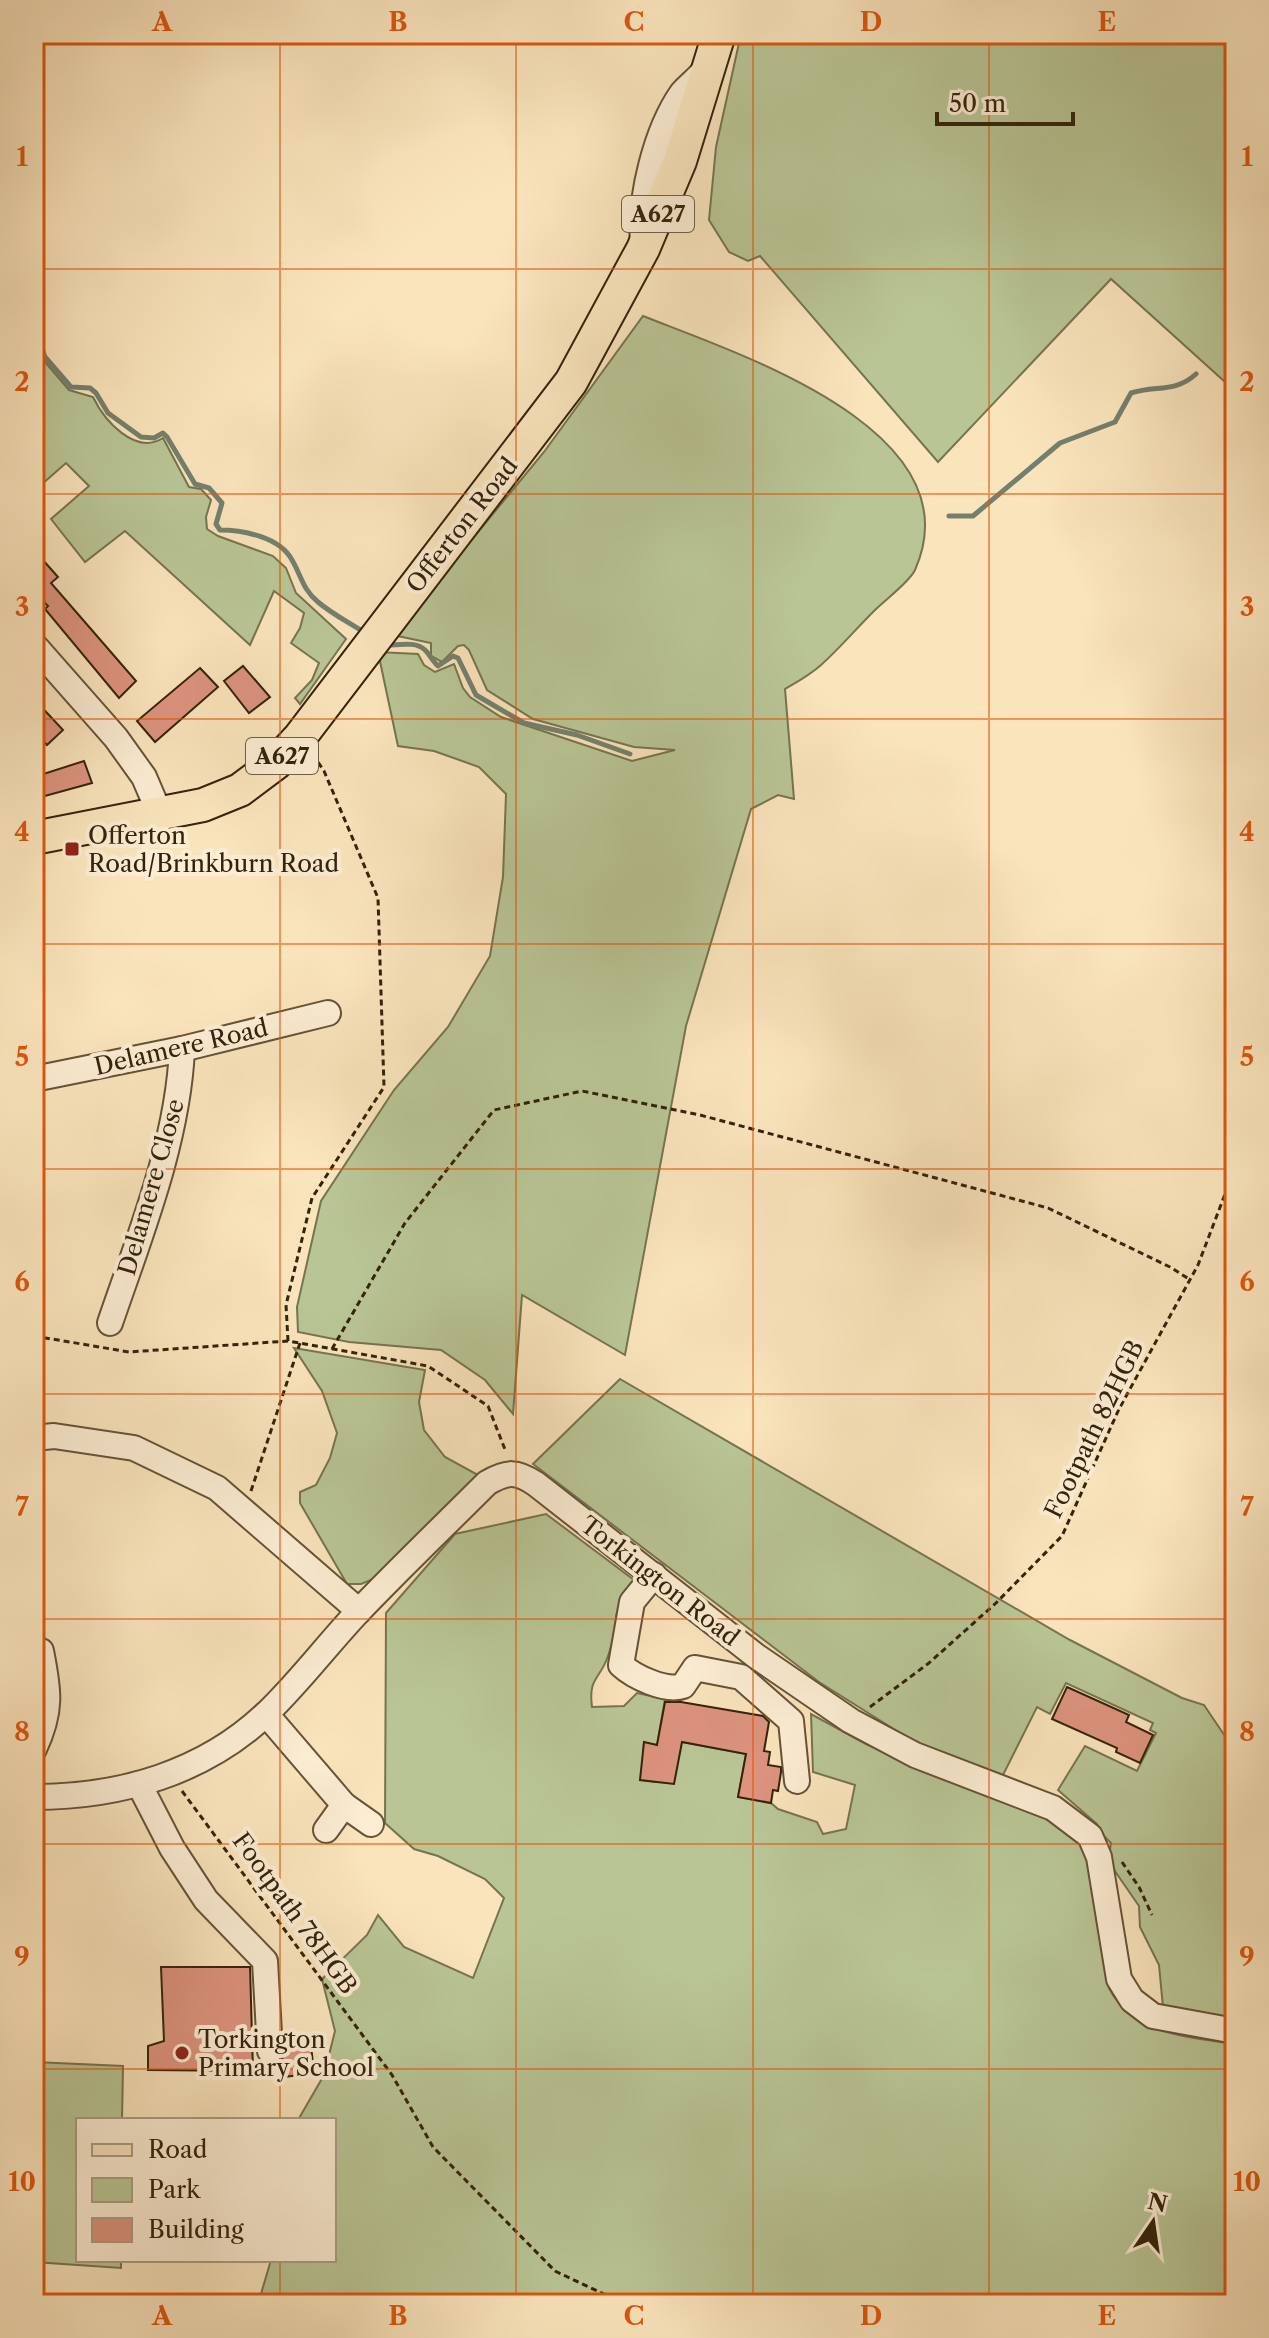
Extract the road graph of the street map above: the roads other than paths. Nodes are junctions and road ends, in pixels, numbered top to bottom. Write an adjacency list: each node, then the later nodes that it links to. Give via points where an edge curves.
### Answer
1 (714, 49): 3 (main road, Offerton Road / A627, via 680,161 643,249 571,382 276,763 240,790 203,805)
2 (34, 645): 3 (street, via 116,738 144,777)
3 (159, 812): 4 (main road, Offerton Road / A627)
4 (34, 838)
5 (328, 1013): 6 (street, Delamere Road)
6 (182, 1049): 7 (street, Delamere Road); 8 (street, Delamere Close, via 176,1107)
7 (34, 1079)
8 (110, 1323)
9 (34, 1438): 11 (street, via 134,1448 217,1488)
10 (654, 1575): 11 (street, Torkington Road, via 514,1472 487,1483); 15 (street, via 632,1602 623,1668 673,1688 683,1686 695,1668 744,1678 791,1721); 21 (street, Torkington Road, via 756,1656 851,1721 915,1755 1053,1808 1090,1836 1108,1904 1119,1979 1132,2000 1153,2016)
11 (359, 1611): 13 (street)
12 (41, 1651): 14 (street, via 48,1711)
13 (266, 1714): 16 (street, via 219,1751); 18 (street)
14 (34, 1749)
15 (797, 1781)
16 (139, 1784): 17 (street, via 99,1793); 22 (street, via 206,1900 265,1961)
17 (34, 1797)
18 (344, 1805): 19 (street); 20 (street)
19 (371, 1824)
20 (326, 1830)
21 (1235, 2031)
22 (270, 2051)

